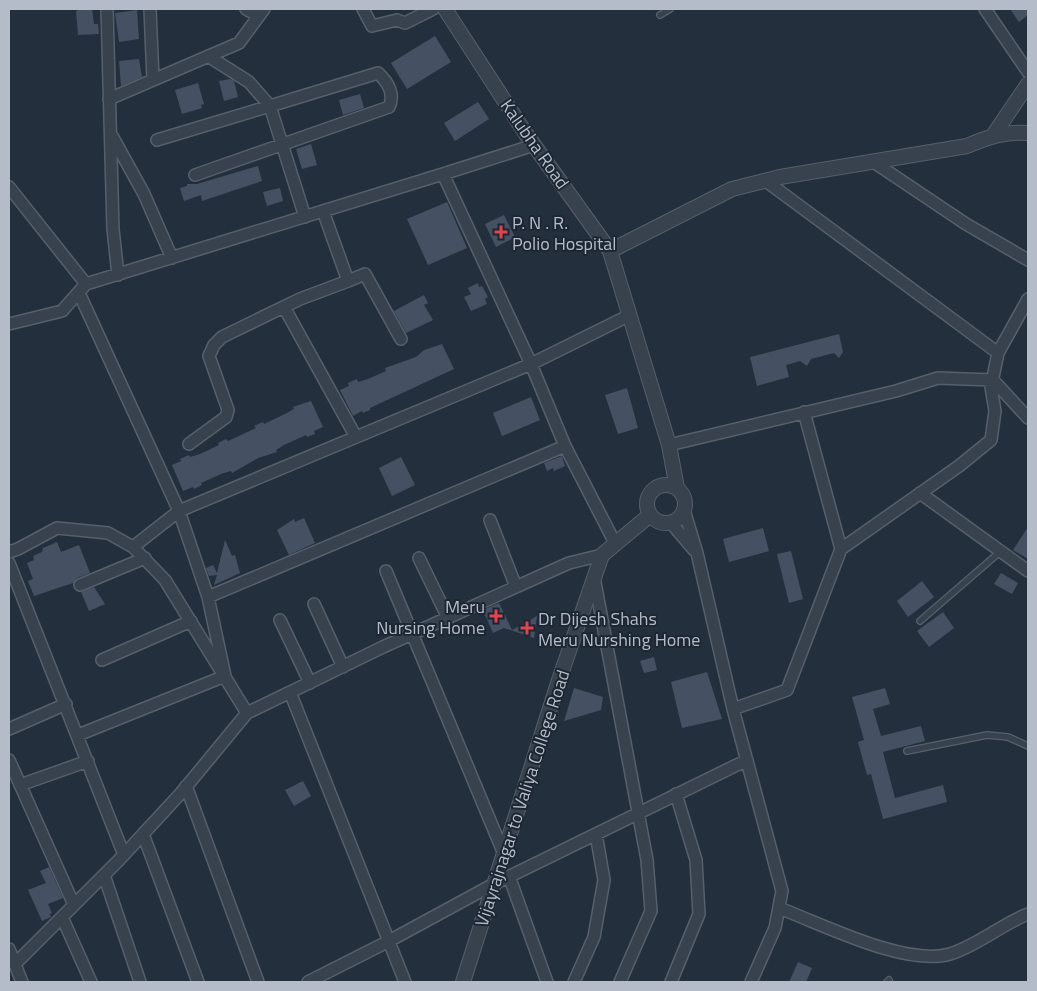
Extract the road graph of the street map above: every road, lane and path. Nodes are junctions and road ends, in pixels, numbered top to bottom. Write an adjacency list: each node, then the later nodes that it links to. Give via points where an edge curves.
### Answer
1 (107, 9): 15 (street)
2 (150, 9): 13 (street)
3 (246, 9): 9 (street)
4 (363, 9): 5 (street, via 372,26 397,20 405,24)
5 (433, 9)
6 (445, 9): 22 (street, Kalubha Road)
7 (670, 9): 10 (lane)
8 (985, 9): 12 (street)
9 (261, 12): 11 (street, via 239,43)
10 (660, 15)
11 (208, 56): 13 (street); 16 (street, via 249,82)
12 (1028, 72)
13 (153, 80): 15 (street)
14 (1028, 84): 19 (street)
15 (109, 99): 17 (street)
16 (270, 106): 20 (street); 21 (street); 21 (street, via 378,73 388,85 392,101 389,107)
17 (110, 132): 31 (street, via 144,194); 33 (street)
18 (1028, 133): 19 (street)
19 (994, 134): 23 (street, via 967,146)
20 (157, 140)
21 (283, 145): 25 (street); 29 (street)
22 (534, 145): 24 (street); 30 (street, Kalubha Road)
23 (872, 161): 26 (street); 32 (street, via 966,224)
24 (443, 174): 28 (street); 42 (street)
25 (195, 175)
26 (766, 181): 30 (street, via 732,189); 41 (street)
27 (9, 187): 35 (street)
28 (323, 211): 29 (street); 34 (street)
29 (305, 217): 31 (street)
30 (610, 251): 38 (street, Kalubha Road)
31 (172, 258): 33 (street)
32 (1028, 260)
33 (118, 275): 35 (street)
34 (348, 281): 37 (street); 40 (street, via 366,274)
35 (83, 289): 39 (street, via 62,312); 55 (street)
36 (1028, 299): 41 (street)
37 (284, 307): 46 (street); 47 (street, via 222,337 214,345 210,356 228,410 226,418)
38 (630, 315): 42 (street); 49 (street, Kalubha Road)
39 (9, 324)
40 (401, 340)
41 (998, 353): 43 (street)
42 (531, 364): 46 (street); 48 (street)
43 (992, 380): 44 (street, via 938,378); 45 (street); 52 (street, via 995,411 991,440)
44 (804, 412): 49 (street); 61 (street)
45 (1028, 418)
46 (356, 437): 55 (street)
47 (189, 444)
48 (565, 446): 59 (street); 74 (street)
49 (670, 450): 50 (street); 51 (street, Kalubha Road)
50 (662, 485): 51 (street); 53 (street, via 652,490)
51 (677, 488): 54 (street, via 684,498)
52 (920, 493): 61 (street); 62 (street)
53 (646, 501): 56 (street); 59 (street, Vijayrajnagar to Valiya College Road)
54 (684, 510): 58 (street); 64 (street)
55 (180, 511): 60 (street); 74 (street)
56 (650, 515): 58 (street, via 659,522); 59 (street, Vijayrajnagar to Valiya College Road)
57 (490, 520): 73 (street)
58 (671, 523): 64 (street)
59 (619, 540): 65 (street, Vijayrajnagar to Valiya College Road)
60 (133, 547): 63 (street, via 108,533 58,528); 66 (street)
61 (841, 549): 87 (street, via 787,690)
62 (1001, 551): 70 (street); 79 (lane)
63 (9, 552)
64 (697, 553): 87 (street)
65 (602, 555): 71 (street, Vijayrajnagar to Valiya College Road); 73 (street, via 569,563)
66 (144, 558): 72 (street); 78 (street, via 165,580)
67 (418, 558): 76 (street)
68 (9, 563): 86 (street)
69 (386, 571): 80 (street)
70 (1028, 571)
71 (594, 577): 99 (street); 102 (street, Vijayrajnagar to Valiya College Road)
72 (80, 585)
73 (516, 587): 76 (street)
74 (208, 597): 83 (street)
75 (314, 604): 82 (street)
76 (448, 618): 80 (street)
77 (280, 620): 84 (street)
78 (191, 621): 81 (street); 83 (street)
79 (920, 621)
80 (412, 634): 82 (street); 102 (street)
81 (102, 660)
82 (343, 667): 84 (street)
83 (225, 676): 88 (street); 90 (street)
84 (310, 683): 85 (street)
85 (290, 692): 88 (street); 111 (street)
86 (66, 704): 89 (street); 90 (street)
87 (733, 709): 93 (street)
88 (247, 713): 97 (street)
89 (9, 729)
90 (78, 735): 94 (street)
91 (1028, 746): 92 (lane, via 1008,737 987,735)
92 (907, 751)
93 (747, 760): 98 (street); 108 (street, via 782,891)
94 (88, 761): 96 (street); 103 (street)
95 (9, 762): 96 (street)
96 (20, 785): 107 (street)
97 (186, 786): 100 (street); 120 (street)
98 (676, 794): 99 (street); 126 (street, via 696,860 699,914)
99 (639, 813): 101 (street); 125 (street, via 651,912)
100 (143, 834): 103 (street); 119 (street)
101 (596, 834): 105 (street); 124 (street, via 604,880 594,936)
102 (504, 854): 106 (street, Vijayrajnagar to Valiya College Road)
103 (124, 855): 104 (street)
104 (104, 875): 107 (street); 118 (street)
105 (509, 876): 106 (street); 123 (street)
106 (494, 884): 111 (street); 115 (street, Vijayrajnagar to Valiya College Road)
107 (74, 905): 110 (street)
108 (779, 908): 109 (street, via 898,953 931,957 951,954); 127 (street, via 775,928)
109 (1028, 914)
110 (62, 917): 113 (street); 117 (street)
111 (389, 941): 114 (street); 122 (street)
112 (9, 950): 113 (street)
113 (15, 964): 116 (street)
114 (328, 978): 121 (street)
115 (465, 980)
116 (22, 982)
117 (91, 982)
118 (140, 982)
119 (198, 982)
120 (258, 982)
121 (308, 982)
122 (405, 982)
123 (547, 982)
124 (574, 982)
125 (620, 982)
126 (671, 982)
127 (750, 982)

